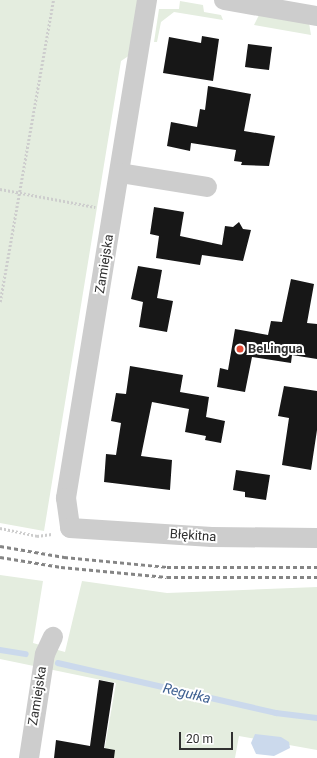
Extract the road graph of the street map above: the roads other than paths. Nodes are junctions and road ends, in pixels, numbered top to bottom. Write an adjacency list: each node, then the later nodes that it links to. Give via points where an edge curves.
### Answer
1 (148, 0): 4 (street, Zamiejska)
2 (224, 0): 3 (street)
3 (317, 16)
4 (120, 173): 5 (street); 6 (street, Zamiejska, via 66,498)
5 (207, 187)
6 (70, 528): 7 (street, Błękitna, via 212,537)
7 (317, 538)
8 (53, 636): 9 (street, Zamiejska, via 45,654)
9 (29, 758)

